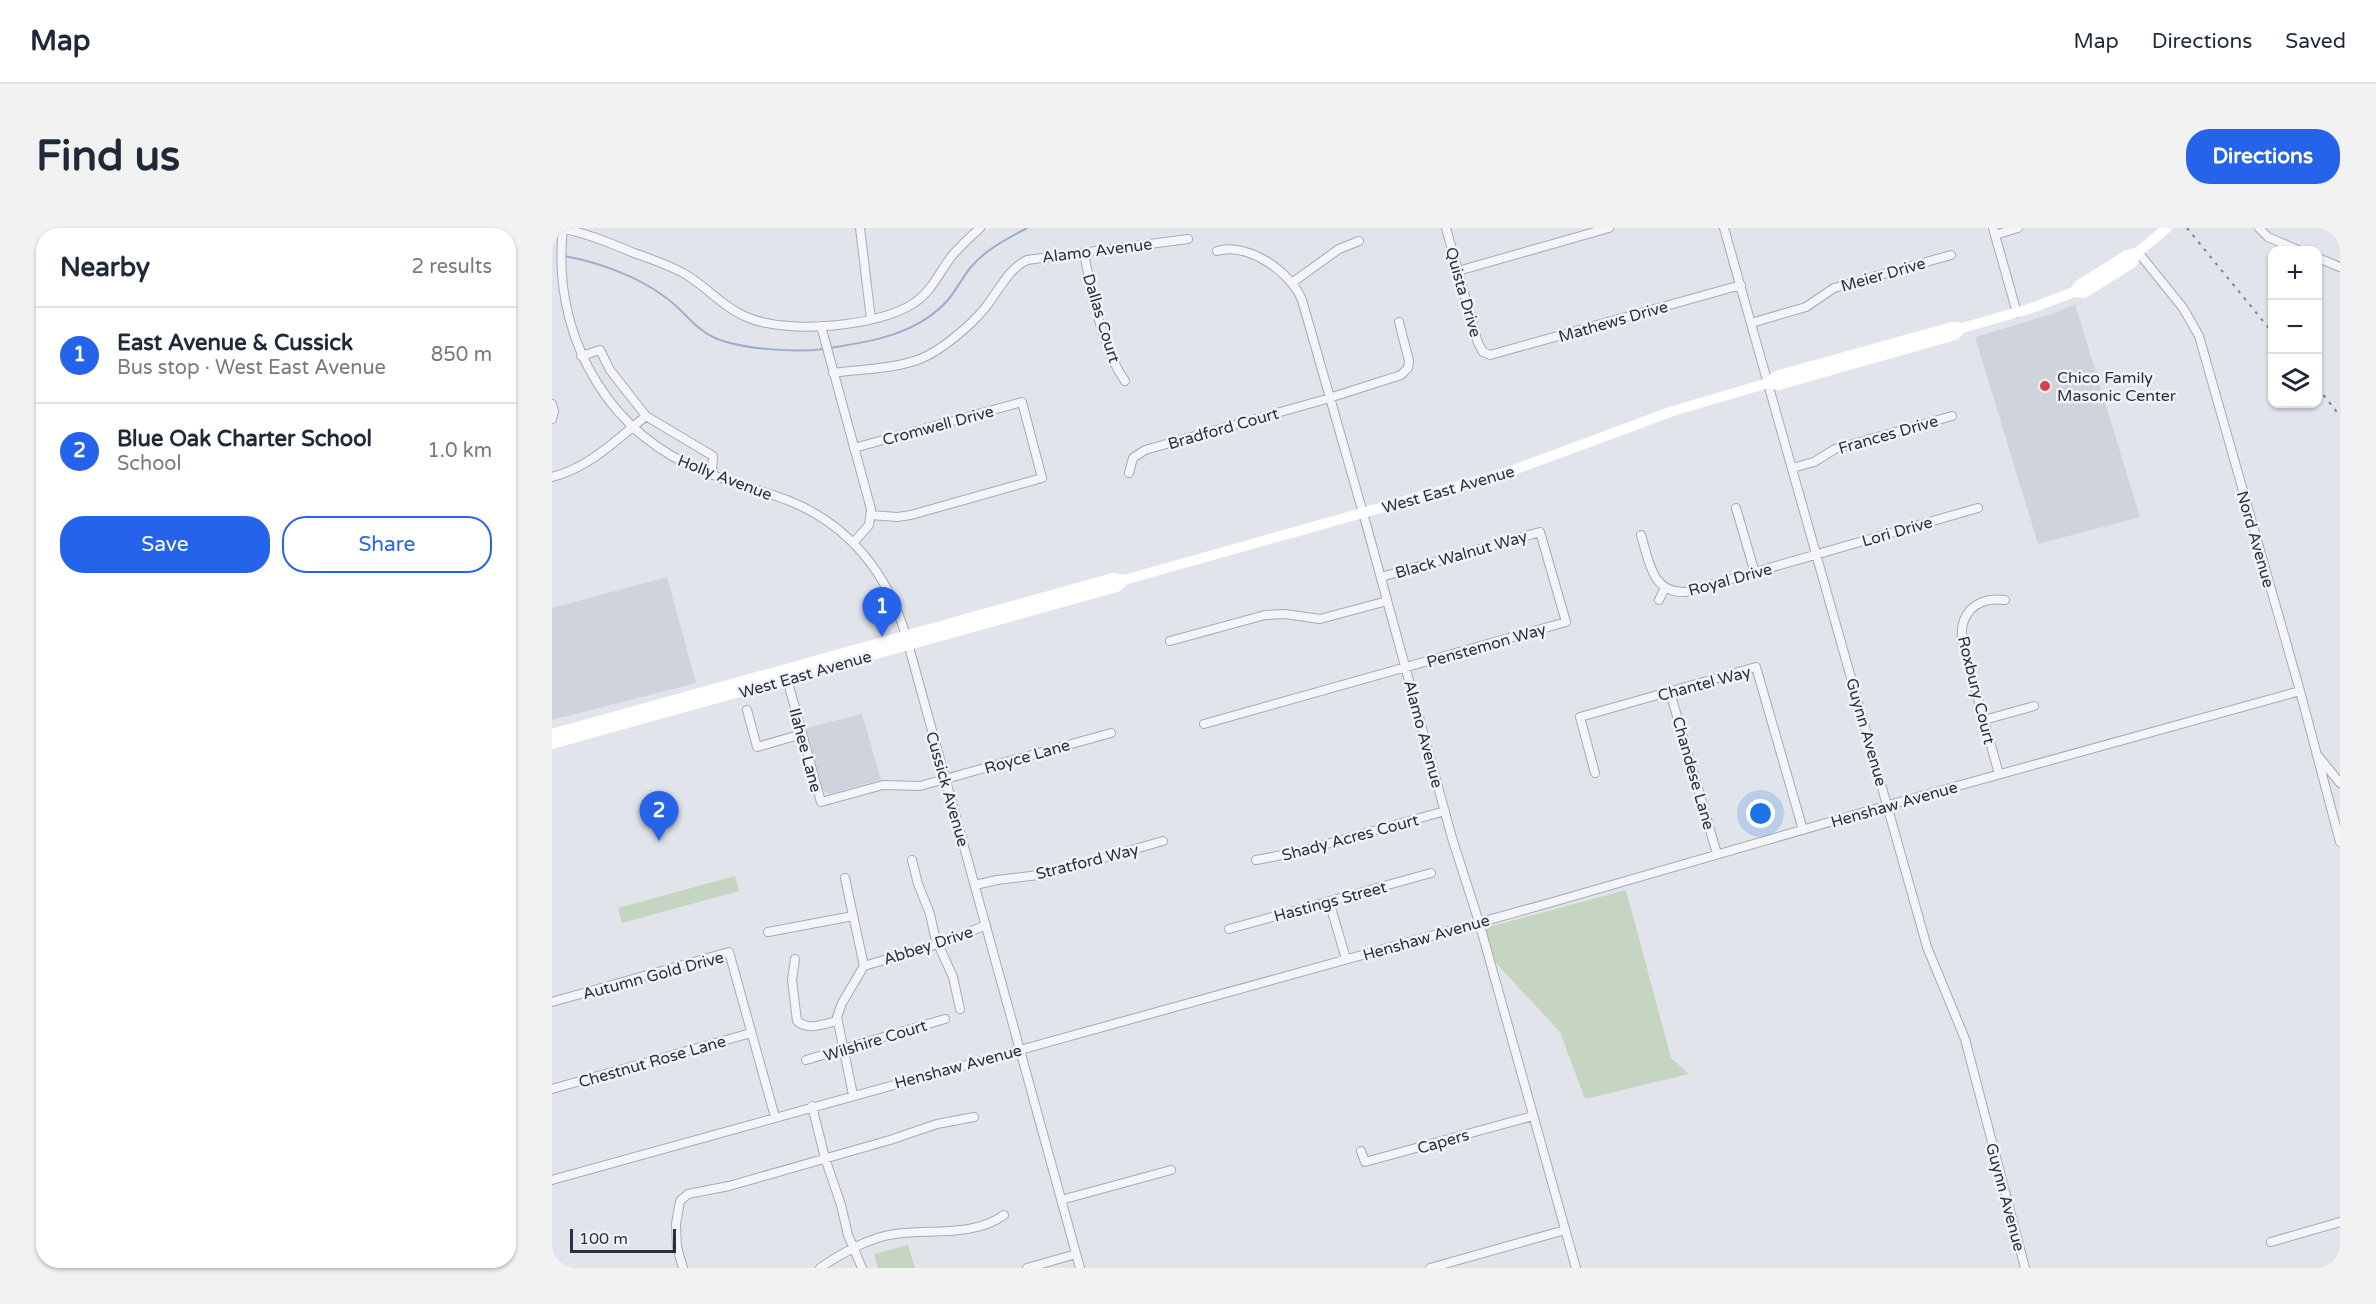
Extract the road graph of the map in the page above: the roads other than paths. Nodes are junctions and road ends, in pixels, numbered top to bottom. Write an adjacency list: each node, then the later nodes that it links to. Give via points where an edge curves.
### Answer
1 (562, 228): 27 (street, via 679,271 747,318); 29 (street, Holly Avenue, via 563,296)
2 (860, 228): 24 (street)
3 (980, 228): 24 (street, via 957,249 919,300 897,313)
4 (1446, 228): 20 (street, Quista Drive)
5 (1609, 228): 20 (street)
6 (1724, 228): 22 (street, Guynn Avenue)
7 (2018, 228): 10 (street)
8 (2167, 228): 15 (main road, West East Avenue)
9 (2259, 228): 13 (street, via 2268,237)
10 (1994, 231): 23 (street)
11 (1188, 239): 16 (street, Alamo Avenue)
12 (1359, 241): 21 (street, via 1339,249)
13 (2289, 246)
14 (1217, 251): 21 (street, Alamo Avenue, via 1232,250 1258,258)
15 (2138, 252): 23 (main road, West East Avenue, via 2127,255 2074,292); 62 (street, Nord Avenue, via 2196,330)
16 (1084, 253): 30 (street, Alamo Avenue, via 1023,262 1013,269 978,316 923,358); 31 (street, Dallas Court, via 1114,363)
17 (1951, 255): 26 (street, Meier Drive, via 1834,288 1806,307)
18 (2322, 260): 19 (street)
19 (2340, 267)
20 (1458, 271): 28 (street, Quista Drive, via 1478,343)
21 (1293, 282): 33 (street, Alamo Avenue, via 1302,300)
22 (1741, 285): 26 (street, Guynn Avenue); 28 (street, Mathews Drive, via 1495,355)
23 (2017, 313): 32 (main road, West East Avenue, via 1776,376)
24 (871, 319): 27 (street)
25 (1399, 322): 33 (street, Bradford Court, via 1409,358 1407,371)
26 (1751, 323): 32 (street, Guynn Avenue)
27 (822, 330): 30 (street)
28 (1486, 354)
29 (581, 356): 35 (street, via 600,350 610,370); 38 (street, Holly Avenue, via 603,394)
30 (833, 373): 39 (street)
31 (1125, 381)
32 (1768, 384): 40 (street, Guynn Avenue); 46 (main road, West East Avenue, via 1673,411 1527,466)
33 (1329, 398): 41 (street, Bradford Court, via 1145,450 1133,458); 46 (street, Alamo Avenue)
34 (552, 404): 37 (street)
35 (646, 416): 38 (street); 42 (street, via 712,456)
36 (1952, 416): 40 (street, Frances Drive, via 1835,449 1814,462)
37 (552, 419)
38 (633, 427): 42 (street, Holly Avenue, via 672,456); 43 (street, via 596,457)
39 (854, 448): 47 (street); 47 (street, Cromwell Drive, via 1022,402 1042,478 911,515)
40 (1792, 468): 50 (street, Guynn Avenue)
41 (1129, 473)
42 (712, 474): 49 (street, Holly Avenue, via 804,508)
43 (552, 477)
44 (1736, 508): 51 (street)
45 (1978, 508): 50 (street, Lori Drive)
46 (1363, 513): 52 (street, Alamo Avenue); 58 (main road, West East Avenue, via 1124,580 1113,578)
47 (871, 515): 49 (street, via 867,528)
48 (1641, 535): 53 (street, Royal Drive, via 1653,575)
49 (854, 542): 58 (street, Cussick Avenue, via 886,584)
50 (1817, 555): 51 (street, Royal Drive); 77 (street, Guynn Avenue)
51 (1755, 573): 53 (street, Royal Drive, via 1686,592)
52 (1381, 577): 56 (street, Alamo Avenue); 57 (street, Black Walnut Way, via 1540,532)
53 (1665, 588): 54 (street)
54 (1659, 600)
55 (2005, 600): 66 (street, Roxbury Court, via 1981,601 1971,609 1962,627 1963,645)
56 (1387, 601): 59 (street, via 1320,619 1265,615); 60 (street, Alamo Avenue)
57 (1566, 622): 60 (street, Penstemon Way)
58 (907, 640): 61 (main road, West East Avenue); 69 (main road, West East Avenue); 75 (street, Cussick Avenue)
59 (1170, 641)
60 (1406, 668): 67 (street, Penstemon Way); 78 (street, Alamo Avenue)
61 (787, 679): 70 (street, Ilahee Lane); 71 (main road, West East Avenue)
62 (2300, 691): 72 (street, Nord Avenue); 74 (street, Henshaw Avenue)
63 (1670, 692): 73 (street, Chantel Way, via 1580,717); 79 (street, Chantel Way, via 1756,667); 82 (street, Chandese Lane)
64 (2034, 706): 66 (street)
65 (747, 710): 70 (street, via 757,747)
66 (1984, 720): 74 (street, Roxbury Court)
67 (1204, 724)
68 (1111, 732): 75 (street, Royce Lane)
69 (552, 734)
70 (802, 734): 75 (street, Ilahee Lane, via 821,802 875,787 915,788)
71 (552, 744)
72 (2317, 755): 76 (street); 81 (street, Nord Avenue)
73 (1595, 773)
74 (2000, 774): 77 (street, Henshaw Avenue)
75 (944, 779): 87 (street, Cussick Avenue)
76 (2340, 783)
77 (1888, 805): 79 (street, Henshaw Avenue); 130 (street, Guynn Avenue, via 1927,946 1965,1039)
78 (1445, 811): 84 (street, Shady Acres Court); 90 (street, Alamo Avenue)
79 (1803, 830): 82 (street, Henshaw Avenue)
80 (1163, 842): 87 (street, Stratford Way, via 1041,875)
81 (2340, 842)
82 (1717, 854): 90 (street, Henshaw Avenue)
83 (912, 860): 94 (street)
84 (1256, 860)
85 (1431, 873): 88 (street, Hastings Street)
86 (845, 878): 89 (street)
87 (975, 885): 91 (street, Cussick Avenue)
88 (1329, 901): 92 (street, Hastings Street); 96 (street)
89 (853, 916): 93 (street); 97 (street)
90 (1479, 922): 96 (street, Henshaw Avenue); 109 (street, Alamo Avenue)
91 (986, 926): 94 (street, Abbey Drive); 104 (street, Cussick Avenue)
92 (1228, 929)
93 (768, 932)
94 (939, 944): 97 (street, Abbey Drive); 99 (street)
95 (795, 959): 101 (street, via 792,980 797,1021 809,1026)
96 (1346, 959): 104 (street, Henshaw Avenue)
97 (864, 966): 101 (street, Abbey Drive, via 842,1003)
98 (552, 1002): 102 (street, Autumn Gold Drive, via 729,952)
99 (960, 1009)
100 (945, 1019): 103 (street, Wilshire Court)
101 (837, 1021): 103 (street)
102 (751, 1033): 106 (street, Chestnut Rose Lane); 110 (street, Autumn Gold Drive)
103 (844, 1048): 105 (street, Wilshire Court); 107 (street)
104 (1019, 1050): 107 (street, Henshaw Avenue); 116 (street, Cussick Avenue)
105 (806, 1060)
106 (552, 1089)
107 (854, 1095): 108 (street, Henshaw Avenue)
108 (812, 1106): 110 (street, Henshaw Avenue); 113 (street)
109 (1533, 1116): 112 (street, Capers, via 1365,1162); 119 (street, Alamo Avenue)
110 (775, 1117): 115 (street, Henshaw Avenue)
111 (974, 1117): 113 (street, via 937,1124)
112 (1361, 1151)
113 (825, 1158): 121 (street); 123 (street, via 685,1196 679,1203 675,1229)
114 (1171, 1170): 116 (street)
115 (552, 1180)
116 (1061, 1200): 122 (street, Cussick Avenue)
117 (1004, 1215): 121 (street, via 964,1229 889,1235)
118 (2340, 1222): 120 (street)
119 (1565, 1230): 128 (street); 129 (street, Alamo Avenue)
120 (2271, 1242)
121 (855, 1249): 124 (street); 125 (street)
122 (1076, 1254): 126 (street); 127 (street, Cussick Avenue)
123 (683, 1268)
124 (819, 1268)
125 (862, 1268)
126 (1027, 1268)
127 (1080, 1268)
128 (1430, 1268)
129 (1576, 1268)
130 (2025, 1268)

